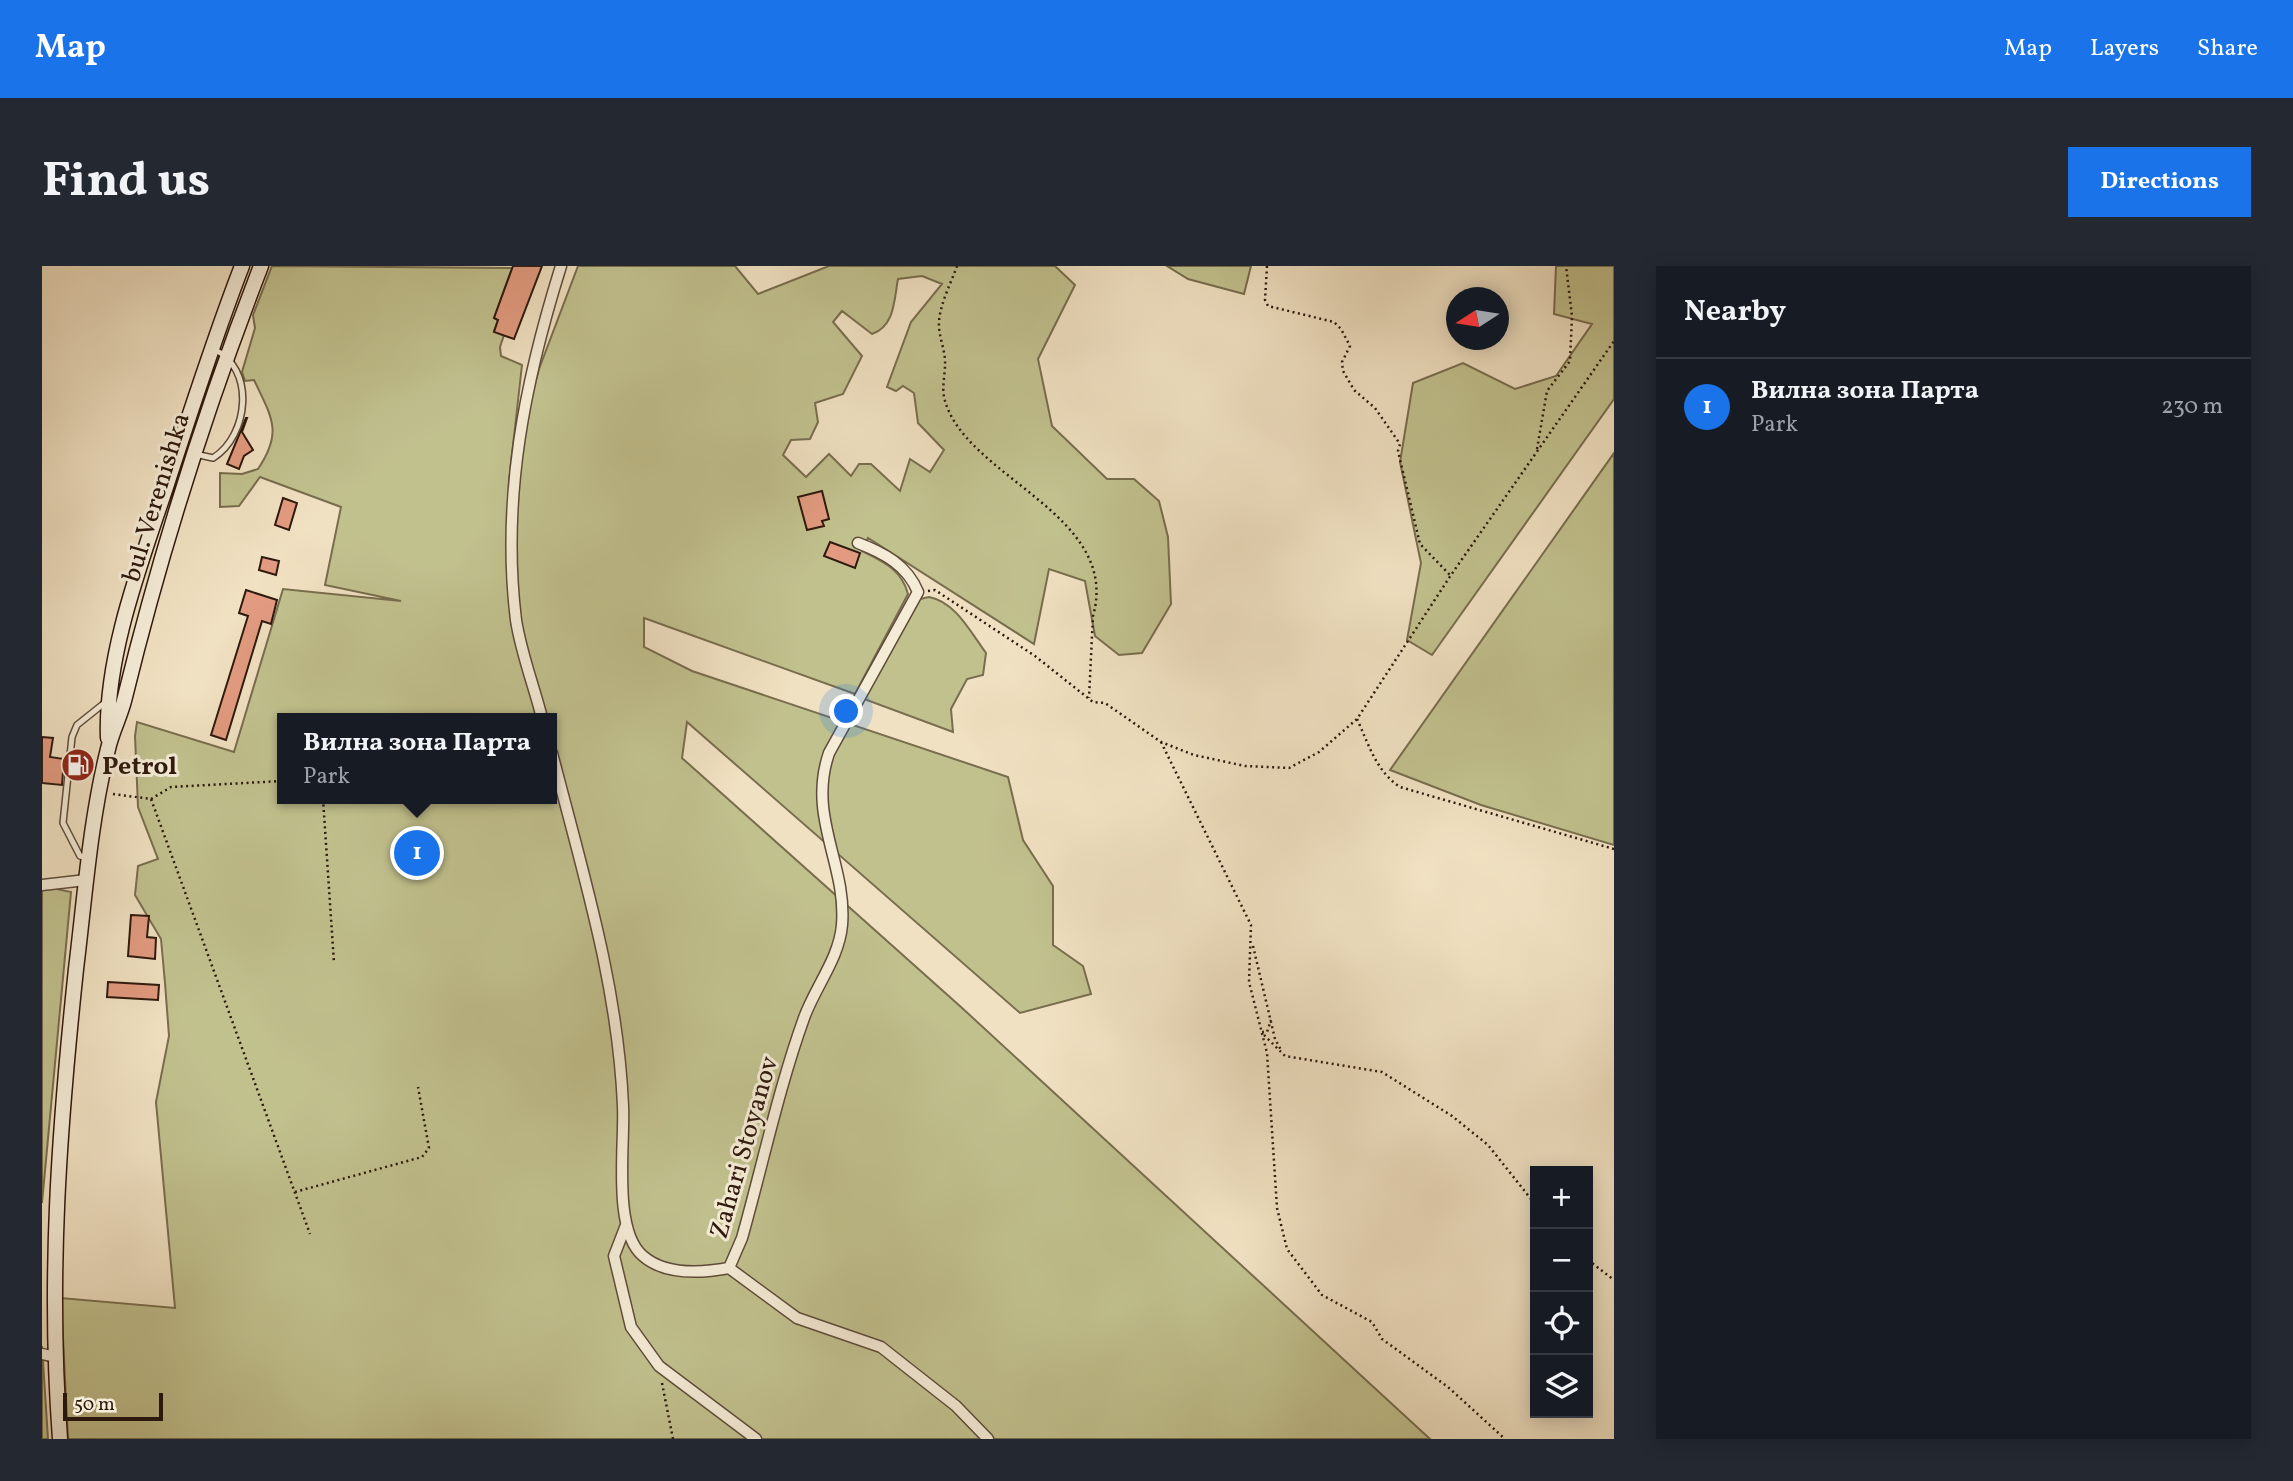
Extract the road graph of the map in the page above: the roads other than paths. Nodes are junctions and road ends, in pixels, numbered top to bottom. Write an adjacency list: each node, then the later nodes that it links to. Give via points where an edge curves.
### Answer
1 (242, 266): 4 (main road, bul. Verenishka)
2 (261, 266): 5 (main road, bul. Verenishka)
3 (561, 266): 11 (street, via 519,428 512,508 517,622)
4 (212, 348): 5 (lane); 7 (main road, bul. Verenishka)
5 (227, 355): 6 (main road, bul. Verenishka); 6 (lane, via 245,403 225,451 213,458)
6 (192, 453): 8 (main road, bul. Verenishka)
7 (149, 537): 8 (main road); 10 (main road, bul. Verenishka)
8 (164, 543): 12 (main road, bul. Verenishka)
9 (858, 543): 18 (street, Zahari Stoyanov, via 900,564 918,592 821,776 842,925 831,962 804,1017 742,1238)
10 (107, 701): 12 (main road, bul. Verenishka); 14 (lane, via 77,725 72,737 63,823 80,856)
11 (541, 713)
12 (108, 747): 14 (main road, bul. Verenishka)
13 (557, 773): 17 (street, Zahari Stoyanov, via 614,1009)
14 (90, 859): 15 (main road, bul. Verenishka)
15 (86, 880): 16 (street); 19 (main road, bul. Verenishka, via 55,1200)
16 (42, 885)
17 (627, 1222): 18 (street, Zahari Stoyanov, via 642,1255 671,1270); 21 (street, via 614,1256 631,1327 659,1366)
18 (729, 1268): 22 (street, via 797,1318 881,1347 956,1406)
19 (49, 1355): 20 (main road, bul. Verenishka)
20 (60, 1439)
21 (756, 1439)
22 (988, 1439)

